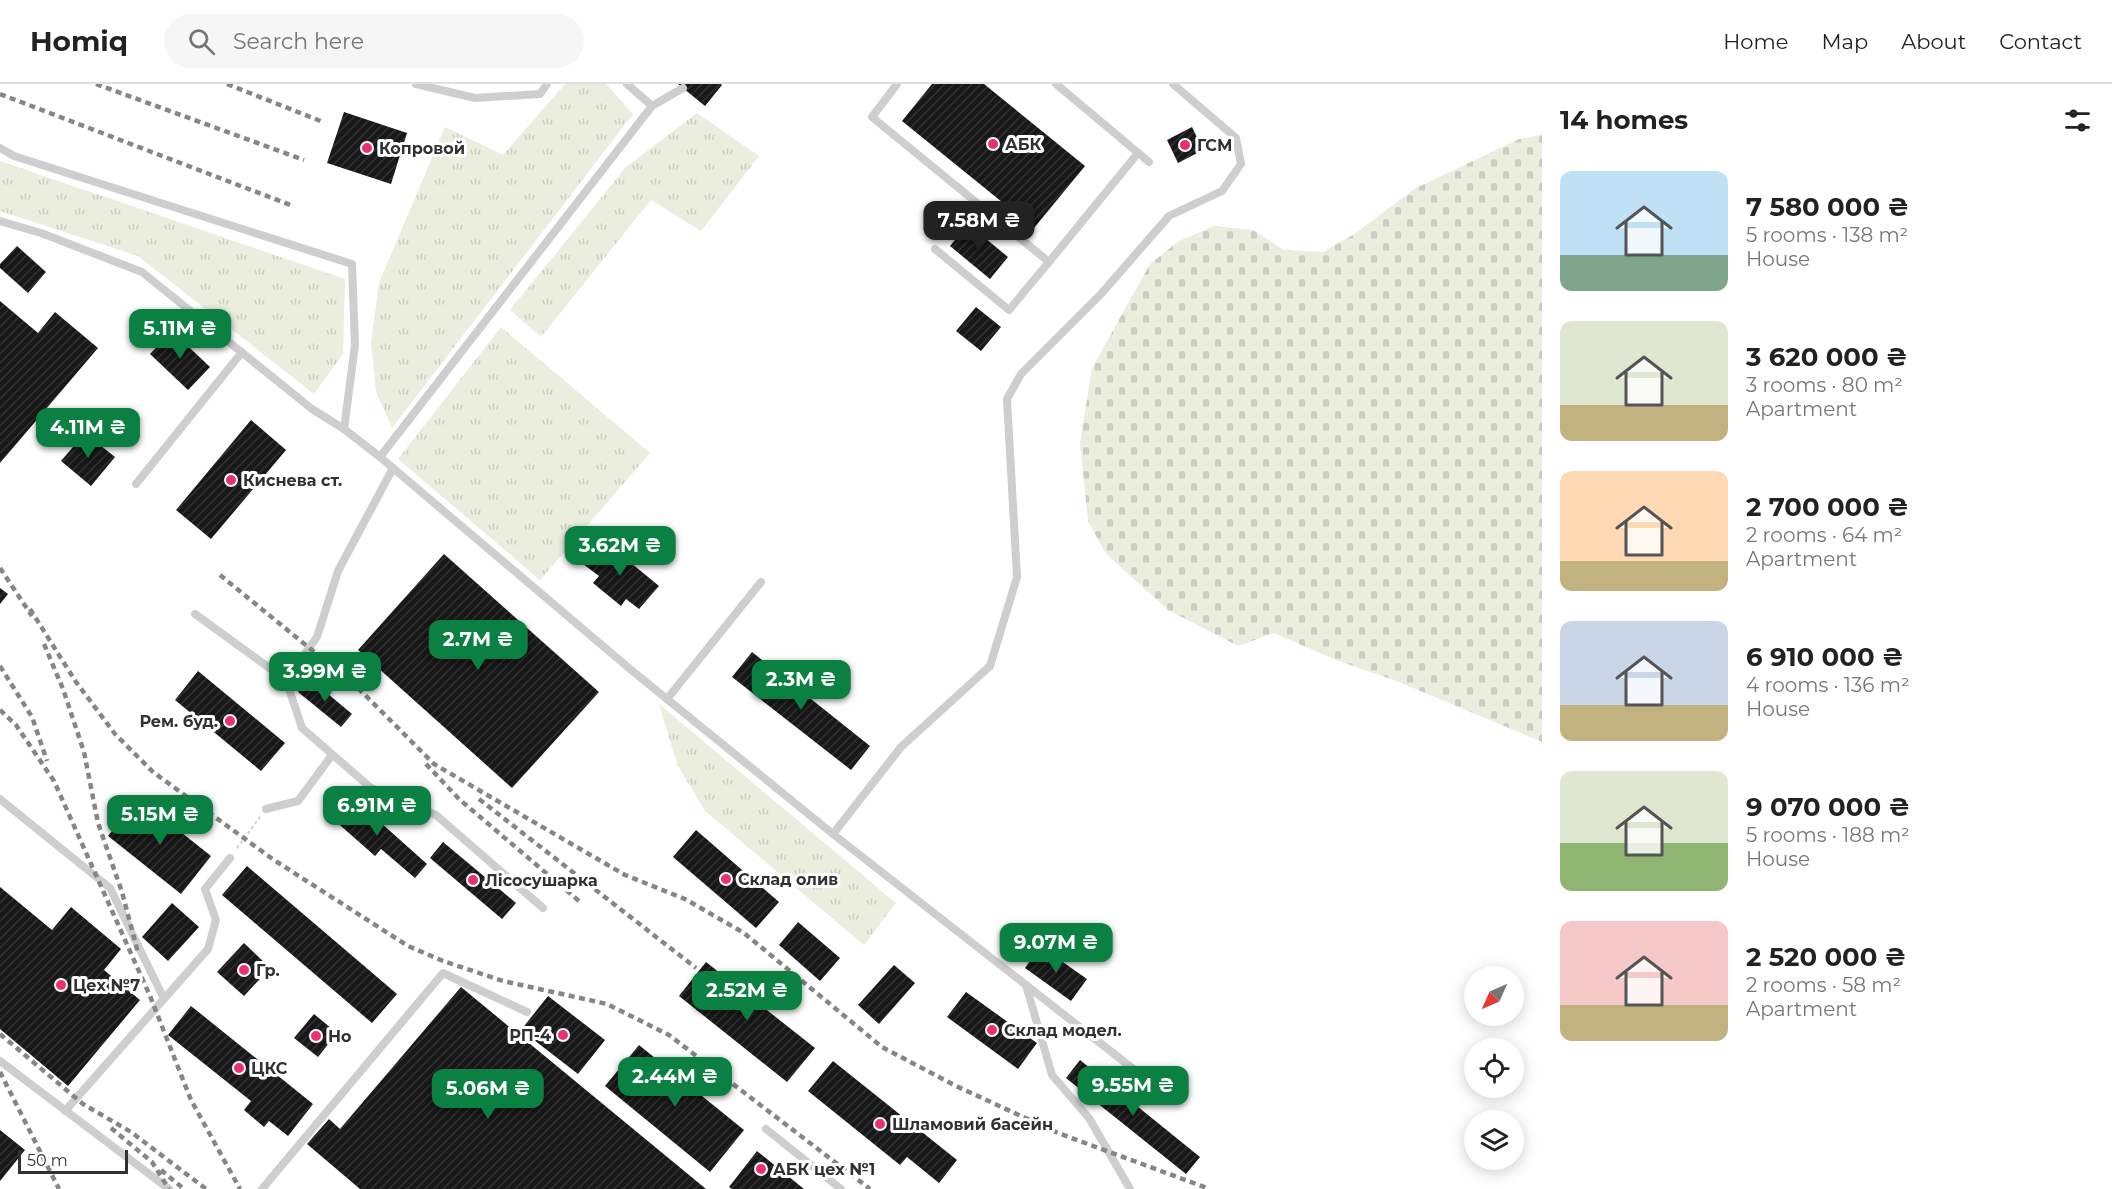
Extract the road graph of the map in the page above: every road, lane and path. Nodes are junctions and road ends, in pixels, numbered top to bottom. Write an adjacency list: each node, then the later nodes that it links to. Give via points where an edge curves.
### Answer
1 (416, 84): 2 (lane, via 475,99 540,94)
2 (547, 84)
3 (627, 84): 8 (lane)
4 (897, 84): 14 (lane, via 872,117)
5 (1056, 84): 10 (lane)
6 (1173, 84): 27 (lane, via 1236,138 1241,164 1222,190 1169,216 1101,294 1021,374 1007,399 1017,576 990,666 901,747)
7 (683, 88): 8 (lane)
8 (652, 106): 17 (lane)
9 (0, 148): 16 (lane, via 14,156 351,264 355,345)
10 (1138, 153): 11 (lane); 14 (lane)
11 (1149, 162)
12 (0, 221): 15 (lane, via 142,272)
13 (935, 249): 14 (lane, via 1009,310)
14 (1049, 262)
15 (242, 352): 16 (lane, via 312,409); 19 (lane)
16 (344, 429): 17 (lane)
17 (380, 457): 18 (lane)
18 (393, 468): 22 (lane, via 338,571 316,637); 23 (lane)
19 (136, 484)
20 (761, 582): 23 (lane)
21 (195, 614): 22 (lane)
22 (286, 680): 24 (lane, via 302,728)
23 (667, 699): 27 (lane)
24 (332, 755): 26 (lane, via 298,801); 29 (lane, via 371,788 436,815)
25 (0, 799): 31 (lane, via 110,888)
26 (266, 809): 28 (path)
27 (833, 834): 30 (lane)
28 (230, 858): 31 (lane, via 205,889 216,920 208,949)
29 (543, 908)
30 (1026, 985): 34 (lane); 40 (lane, via 1052,1075 1089,1118)
31 (164, 999): 35 (lane)
32 (527, 1012): 38 (lane, via 443,973)
33 (0, 1061): 35 (lane)
34 (1173, 1100)
35 (65, 1111): 37 (lane)
36 (766, 1129): 39 (lane)
37 (169, 1189)
38 (261, 1189)
39 (841, 1189)
40 (1130, 1189)

